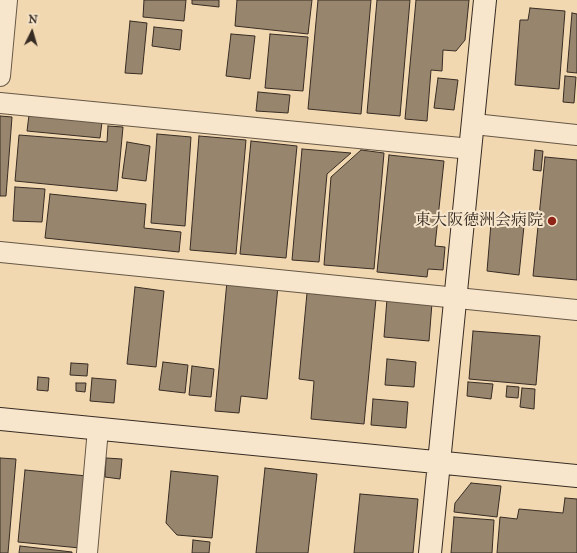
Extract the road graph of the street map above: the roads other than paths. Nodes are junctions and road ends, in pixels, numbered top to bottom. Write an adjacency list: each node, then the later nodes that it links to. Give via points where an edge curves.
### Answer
1 (7, 0): 3 (street)
2 (485, 0): 5 (street)
3 (0, 76)
4 (0, 103): 7 (street)
5 (474, 124): 6 (street); 7 (street)
6 (577, 135)
7 (471, 149): 9 (street)
8 (0, 252): 9 (street)
9 (455, 298): 10 (street); 13 (street)
10 (577, 310)
11 (0, 419): 12 (street)
12 (98, 429): 13 (street); 15 (street)
13 (439, 463): 14 (street); 16 (street)
14 (577, 476)
15 (87, 553)
16 (430, 553)

